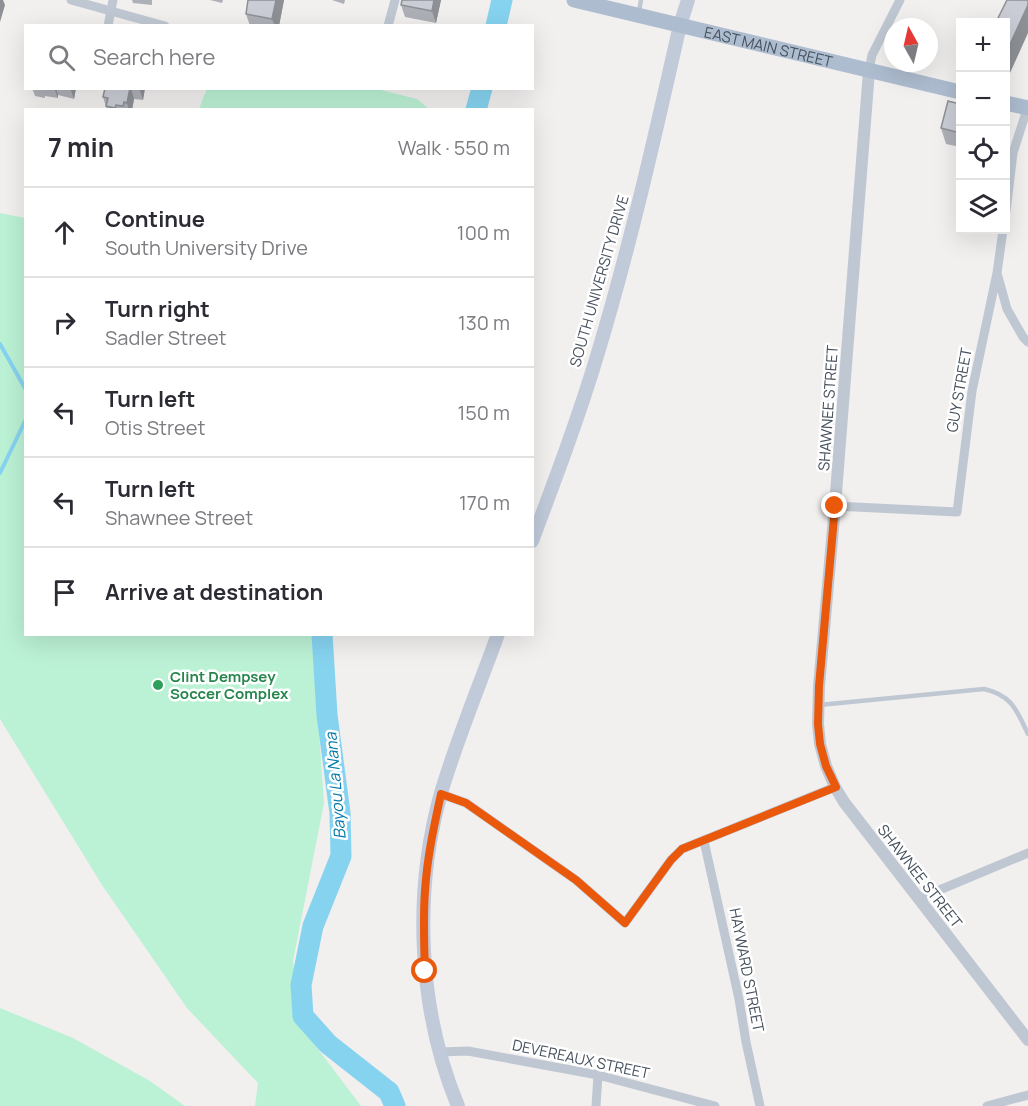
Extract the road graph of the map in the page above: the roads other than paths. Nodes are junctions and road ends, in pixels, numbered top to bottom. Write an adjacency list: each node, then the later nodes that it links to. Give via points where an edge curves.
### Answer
1 (71, 0): 8 (street)
2 (112, 0): 8 (street)
3 (395, 0): 11 (street)
4 (574, 0): 7 (main road, EAST MAIN STREET)
5 (688, 0): 12 (main road, SOUTH UNIVERSITY DRIVE)
6 (900, 0): 13 (street, via 872,55)
7 (640, 8): 12 (main road, EAST MAIN STREET)
8 (111, 10): 9 (street); 10 (street)
9 (108, 24)
10 (158, 24)
11 (389, 24)
12 (680, 25): 13 (main road, EAST MAIN STREET); 22 (main road, SOUTH UNIVERSITY DRIVE, via 643,189 597,357)
13 (869, 71): 14 (main road, EAST MAIN STREET); 21 (street, SHAWNEE STREET)
14 (956, 91)
15 (1010, 104): 16 (main road)
16 (1028, 107): 17 (street, via 1013,153)
17 (1009, 180)
18 (1002, 234): 19 (street, GUY STREET)
19 (997, 273): 20 (street, via 1007,309); 21 (street, GUY STREET, via 972,391 957,512)
20 (1028, 342)
21 (835, 506): 24 (street, SHAWNEE STREET)
22 (534, 536)
23 (497, 636): 27 (main road)
24 (819, 705): 25 (lane, via 984,689 1000,694 1015,707); 26 (street, SHAWNEE STREET, via 820,744)
25 (1028, 734)
26 (836, 787): 28 (street); 30 (street, SHAWNEE STREET)
27 (441, 794): 28 (street, via 466,803 576,880 625,923 671,860 682,849); 32 (main road, via 431,838 423,936 425,971)
28 (704, 841): 38 (street, HAYWARD STREET)
29 (1028, 853): 30 (street)
30 (918, 899): 31 (street, SHAWNEE STREET)
31 (1028, 1040)
32 (440, 1052): 33 (street, DEVEREAUX STREET, via 468,1051); 35 (main road)
33 (598, 1075): 36 (street); 37 (street, DEVEREAUX STREET)
34 (1028, 1095): 39 (street)
35 (458, 1106)
36 (596, 1106)
37 (715, 1106)
38 (760, 1106)
39 (987, 1106)

